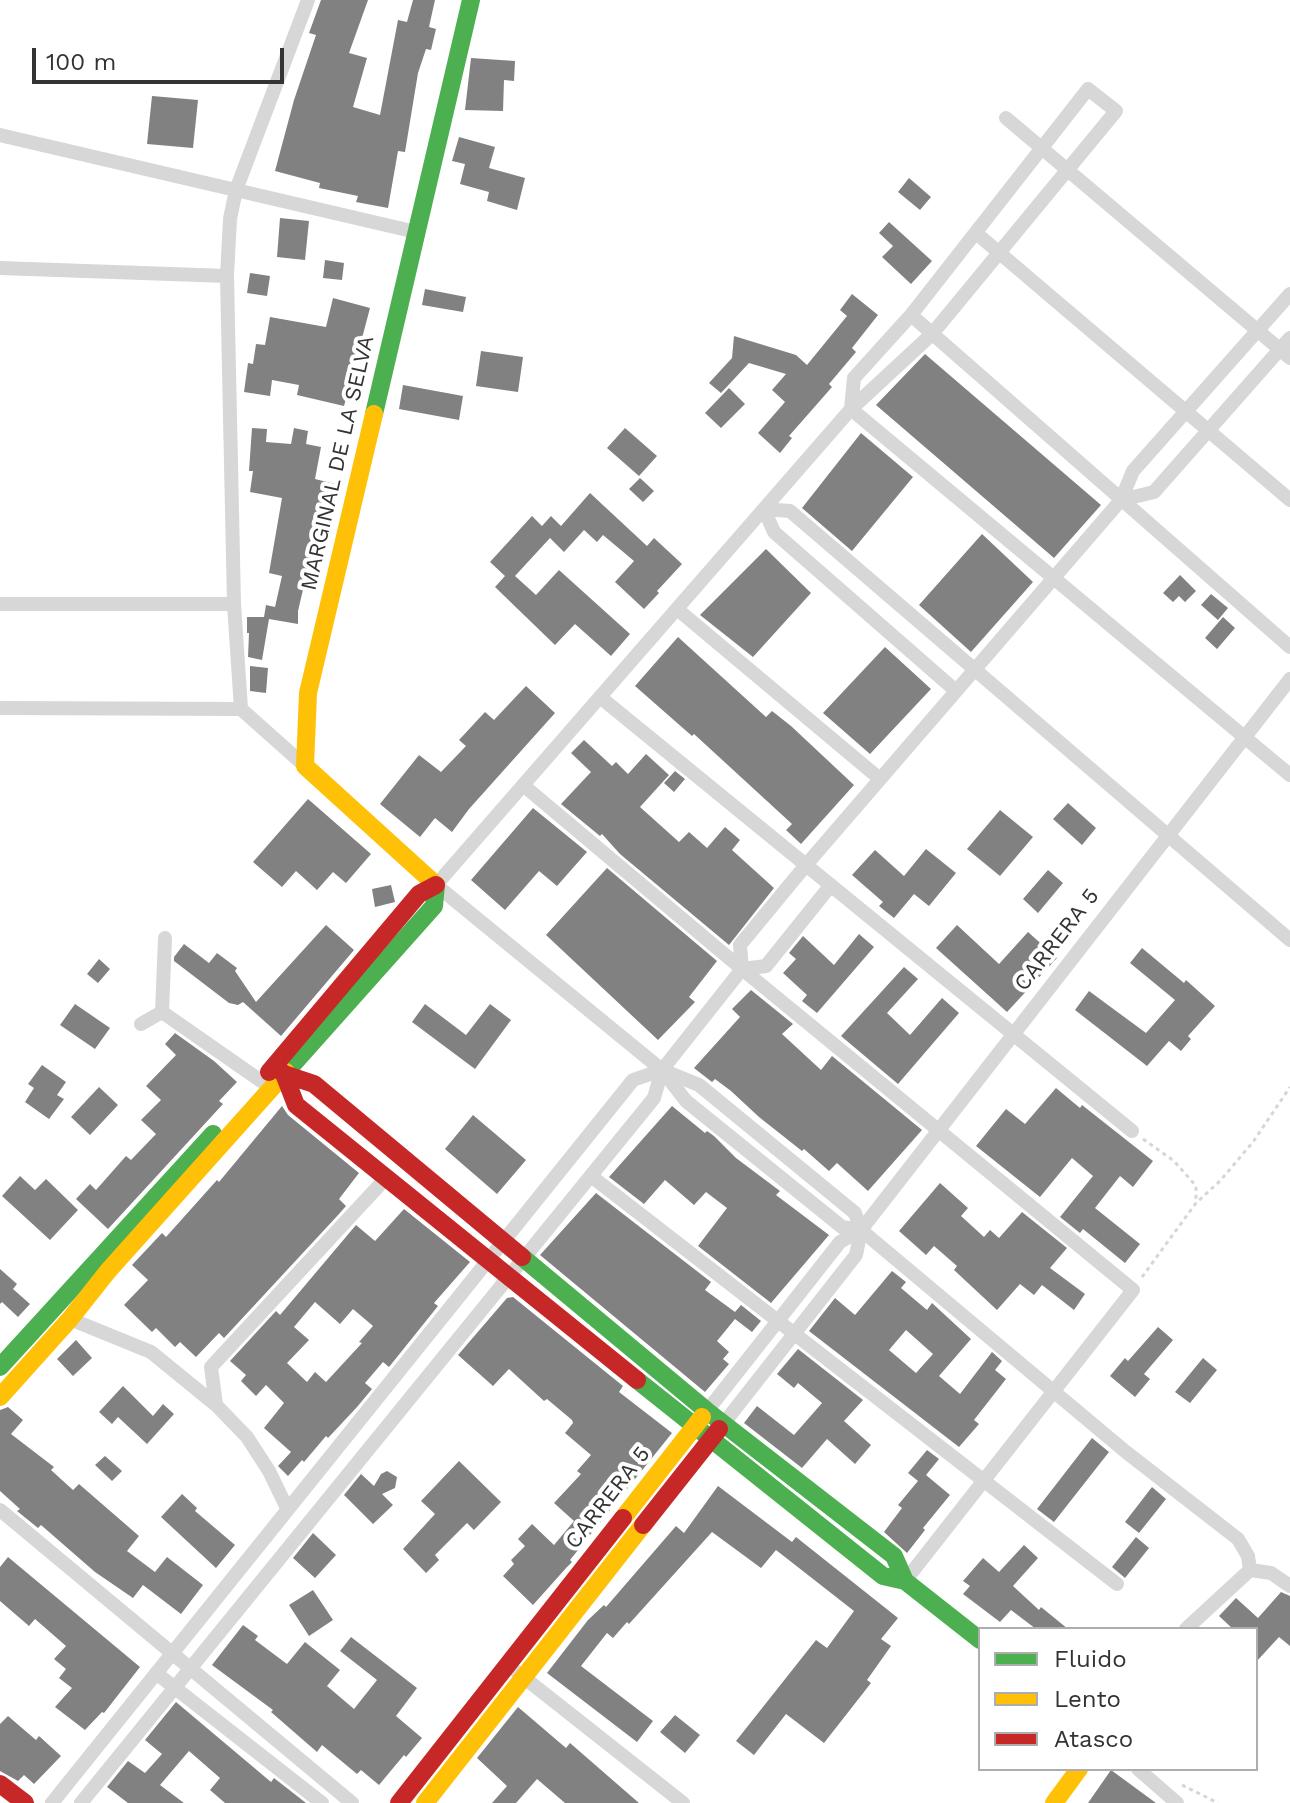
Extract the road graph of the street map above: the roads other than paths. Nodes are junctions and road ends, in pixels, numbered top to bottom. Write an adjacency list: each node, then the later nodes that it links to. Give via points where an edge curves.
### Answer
1 (308, 0): 7 (street)
2 (471, 0): 8 (street, MARGINAL DE LA SELVA)
3 (1006, 118): 5 (street)
4 (0, 135): 7 (street)
5 (1043, 147): 6 (street); 6 (street, via 1088,89 1116,111); 9 (street)
6 (1069, 169): 10 (street); 15 (street)
7 (236, 190): 8 (street); 12 (street)
8 (416, 232): 36 (street, MARGINAL DE LA SELVA, via 308,693)
9 (976, 233): 10 (street); 14 (street)
10 (999, 253): 16 (street); 19 (street)
11 (0, 268): 12 (street)
12 (227, 276): 26 (street)
13 (1290, 294): 15 (street)
14 (911, 315): 16 (street); 18 (street, via 854,378)
15 (1259, 330): 17 (street); 19 (street)
16 (932, 334): 18 (street); 21 (street)
17 (1287, 348): 20 (street)
18 (851, 409): 23 (street); 24 (street)
19 (1187, 413): 20 (street); 21 (street, via 1133,471)
20 (1208, 431): 21 (street, via 1154,492); 22 (street)
21 (1121, 500): 24 (street); 28 (street)
22 (1290, 500)
23 (764, 509): 27 (street); 29 (street, via 790,511); 31 (street, via 774,532)
24 (1054, 578): 29 (street); 35 (street)
25 (0, 604): 26 (street)
26 (234, 604): 34 (street)
27 (677, 609): 32 (street); 38 (street)
28 (1290, 647)
29 (975, 670): 31 (street); 40 (street)
30 (1290, 679): 35 (street, CARRERA 5)
31 (956, 691): 38 (street)
32 (600, 697): 39 (street); 41 (street)
33 (0, 708): 34 (street)
34 (241, 709): 36 (street)
35 (1245, 738): 37 (street); 40 (street, CARRERA 5)
36 (305, 766): 42 (street)
37 (1290, 775)
38 (880, 779): 41 (street)
39 (523, 785): 42 (street); 46 (street)
40 (1169, 835): 45 (street); 49 (street, CARRERA 5)
41 (806, 865): 43 (street); 46 (street, via 740,945)
42 (436, 885): 50 (street, via 434,906); 51 (street)
43 (831, 885): 46 (street, via 766,966); 49 (street)
44 (165, 938): 47 (street)
45 (1290, 940)
46 (742, 969): 51 (street); 53 (street)
47 (162, 1012): 48 (street); 52 (street)
48 (141, 1024)
49 (1014, 1033): 53 (street, CARRERA 5); 54 (street)
50 (279, 1070): 52 (street); 56 (street, via 296,1105); 58 (street, via 314,1084); 62 (street)
51 (662, 1070): 55 (street, via 654,1098); 57 (street, via 686,1101 842,1227); 58 (street, via 633,1080)
52 (261, 1081): 65 (street)
53 (939, 1130): 57 (street, CARRERA 5); 66 (street, via 1133,1290)
54 (1132, 1131)
55 (591, 1176): 59 (street); 63 (street)
56 (386, 1178): 60 (street); 68 (street, via 211,1367)
57 (861, 1230): 63 (street, CARRERA 5, via 840,1242); 64 (street, CARRERA 5, via 856,1255); 66 (street)
58 (504, 1241): 59 (street); 60 (street)
59 (524, 1258): 61 (street); 69 (street)
60 (488, 1261): 61 (street); 74 (street)
61 (509, 1277): 71 (street); 84 (street)
62 (70, 1319): 67 (street); 68 (street, via 151,1352)
63 (779, 1322): 64 (street); 69 (street, CARRERA 5)
64 (795, 1334): 70 (street, CARRERA 5); 73 (street)
65 (0, 1367)
66 (1055, 1391): 73 (street); 76 (street, via 1238,1539)
67 (0, 1397)
68 (216, 1405): 74 (street, via 247,1437)
69 (707, 1411): 70 (street); 71 (street, CARRERA 5)
70 (724, 1423): 72 (street, CARRERA 5); 77 (street, via 894,1556)
71 (695, 1427): 72 (street); 83 (street, CARRERA 5)
72 (711, 1439): 77 (street, via 883,1576); 86 (street, CARRERA 5)
73 (985, 1481): 77 (street); 78 (street)
74 (287, 1508): 82 (street)
75 (0, 1510): 82 (street)
76 (1250, 1570): 79 (street, via 1271,1573); 80 (street)
77 (905, 1581): 81 (street)
78 (1117, 1584)
79 (1290, 1586)
80 (1188, 1627)
81 (978, 1638)
82 (172, 1653): 84 (street); 85 (street)
83 (508, 1665): 86 (street); 96 (street, CARRERA 5)
84 (190, 1670): 87 (street); 95 (street)
85 (156, 1673): 87 (street); 92 (street)
86 (524, 1677): 97 (street, CARRERA 5); 98 (street)
87 (175, 1688): 93 (street); 94 (street)
88 (1078, 1771): 99 (street)
89 (1140, 1771): 100 (street)
90 (0, 1784): 91 (street)
91 (25, 1803)
92 (52, 1803)
93 (81, 1803)
94 (322, 1803)
95 (352, 1803)
96 (399, 1803)
97 (425, 1803)
98 (683, 1803)
99 (1054, 1803)
100 (1177, 1803)

